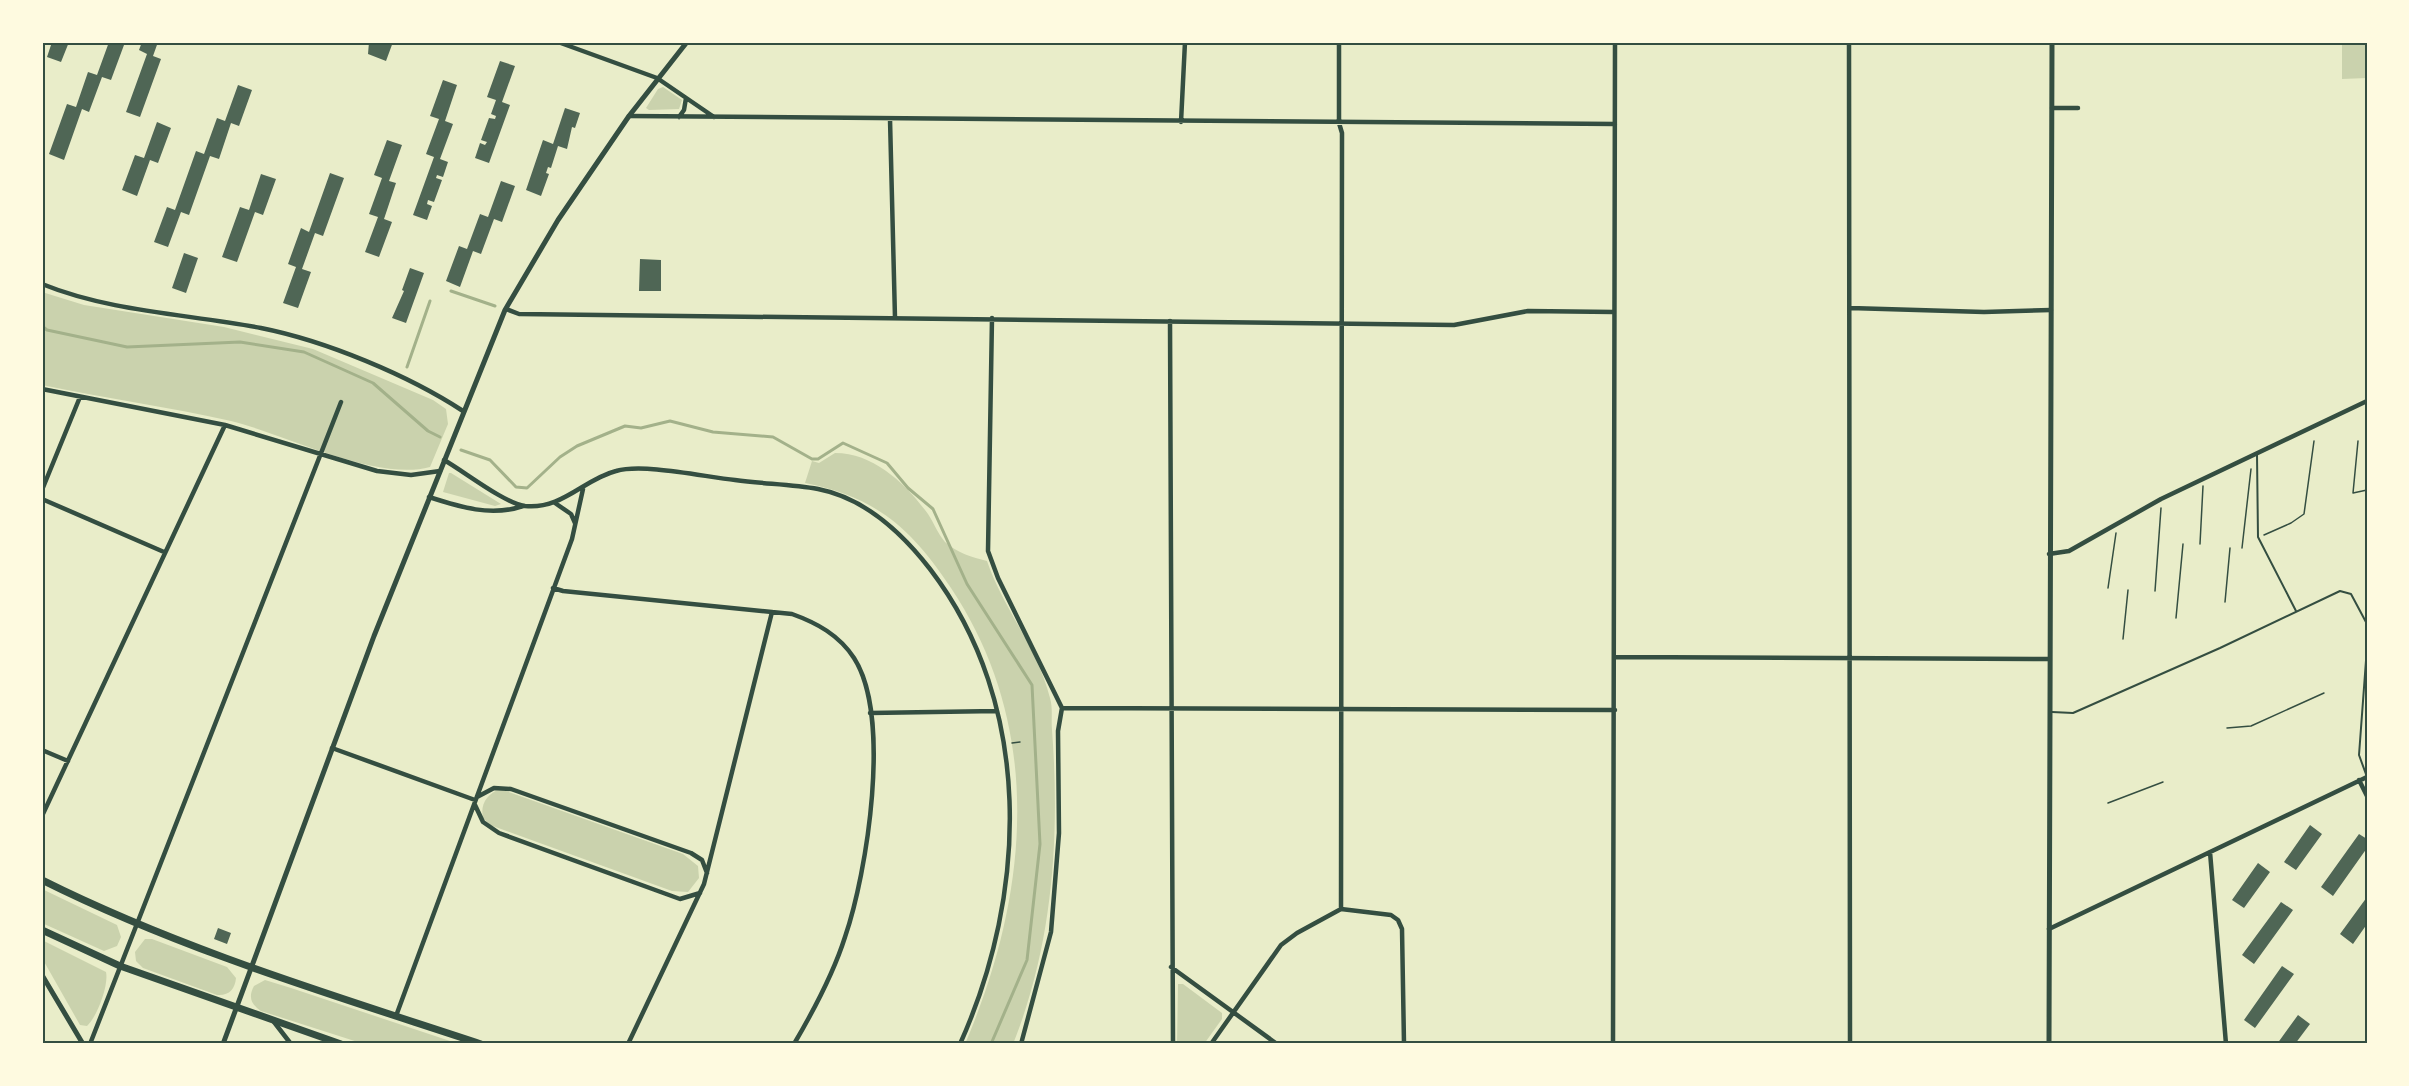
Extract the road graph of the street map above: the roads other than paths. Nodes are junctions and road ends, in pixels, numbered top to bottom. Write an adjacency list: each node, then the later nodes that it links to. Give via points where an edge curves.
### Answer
1 (558, 42): 8 (street)
2 (687, 42): 8 (street)
3 (1185, 42): 16 (street)
4 (1339, 42): 17 (street)
5 (1615, 42): 18 (street)
6 (1849, 42): 20 (street)
7 (2052, 42): 10 (street)
8 (657, 78): 9 (street); 12 (street)
9 (686, 98): 13 (street); 14 (street)
10 (2052, 108): 11 (street); 22 (street)
11 (2078, 108)
12 (629, 116): 13 (street); 21 (street, via 558,219)
13 (679, 117): 14 (street)
14 (717, 118): 15 (street)
15 (890, 119): 16 (street); 24 (street)
16 (1181, 122): 17 (street)
17 (1339, 123): 18 (street); 27 (street)
18 (1615, 124): 23 (street)
19 (42, 284): 32 (street, via 92,300 296,336 355,358)
20 (1850, 308): 22 (street); 53 (street)
21 (506, 309): 24 (street, via 519,314); 32 (street)
22 (2051, 310): 46 (street)
23 (1614, 312): 27 (street, via 1528,311 1454,325); 52 (street)
24 (896, 318): 25 (street)
25 (992, 318): 26 (street); 55 (street, via 988,551)
26 (1170, 321): 27 (street); 56 (street)
27 (1340, 322): 57 (street)
28 (42, 389): 29 (street)
29 (80, 397): 33 (street); 39 (street)
30 (2367, 401): 34 (street)
31 (341, 402): 35 (street)
32 (463, 411): 36 (street)
33 (225, 424): 35 (street); 45 (street)
34 (2257, 452): 46 (street, via 2161,499 2069,551); 48 (lane, via 2258,537)
35 (321, 454): 37 (street, via 400,475); 75 (street)
36 (444, 460): 37 (street); 43 (street)
37 (440, 471): 40 (street)
38 (583, 489): 42 (street); 44 (street); 59 (street, via 612,472 634,469 821,489 870,511 908,542 961,613 982,660)
39 (42, 490)
40 (429, 497): 43 (street, via 492,511); 62 (street)
41 (42, 499): 45 (street)
42 (555, 503): 43 (street); 44 (street, via 571,514)
43 (523, 506)
44 (575, 524): 47 (street)
45 (164, 552): 64 (street)
46 (2049, 554): 54 (street)
47 (554, 588): 49 (street); 68 (street)
48 (2296, 611): 50 (lane, via 2340,591 2351,594); 60 (lane, via 2073,713)
49 (772, 612): 61 (street, via 807,619 842,644 861,672); 71 (street)
50 (2367, 624)
51 (2367, 647): 65 (lane, via 2359,755)
52 (1615, 657): 53 (street); 58 (street)
53 (1851, 657): 54 (street); 101 (street)
54 (2049, 659): 60 (street)
55 (1062, 708): 56 (street); 95 (street, via 1058,731 1059,833 1051,932)
56 (1172, 709): 57 (street); 80 (street)
57 (1341, 709): 58 (street); 74 (street)
58 (1615, 710): 100 (street)
59 (997, 711): 61 (street); 94 (street, via 1005,743 1010,809 1006,885 993,951)
60 (2049, 712): 76 (street)
61 (870, 713): 93 (street, via 870,818 854,908 836,963)
62 (332, 748): 68 (street); 79 (street)
63 (42, 750): 64 (street)
64 (68, 761): 69 (street)
65 (2367, 777): 66 (street)
66 (2359, 780): 67 (street); 70 (street)
67 (2367, 796)
68 (475, 800): 71 (street, via 484,791 511,789 691,853 702,860); 73 (street, via 478,817 499,833 680,899); 84 (street)
69 (42, 816)
70 (2210, 852): 76 (street); 103 (street)
71 (707, 873): 73 (street)
72 (42, 880): 75 (main road)
73 (700, 893): 92 (street)
74 (1341, 909): 83 (street, via 1281,945); 99 (street, via 1391,915 1398,920 1402,929)
75 (136, 925): 78 (street); 79 (main road)
76 (2049, 929): 102 (street)
77 (42, 930): 78 (main road)
78 (120, 966): 82 (main road); 87 (street)
79 (253, 967): 82 (street); 84 (main road)
80 (1171, 967): 83 (street); 96 (street)
81 (42, 975): 86 (street)
82 (236, 1009): 85 (main road); 88 (street)
83 (1234, 1012): 97 (street); 98 (street)
84 (396, 1016): 91 (main road)
85 (274, 1022): 89 (street); 90 (main road)
86 (83, 1044)
87 (90, 1044)
88 (223, 1044)
89 (291, 1044)
90 (341, 1044)
91 (481, 1044)
92 (628, 1044)
93 (794, 1044)
94 (960, 1044)
95 (1021, 1044)
96 (1173, 1044)
97 (1212, 1044)
98 (1278, 1044)
99 (1404, 1044)
100 (1613, 1044)
101 (1850, 1044)
102 (2049, 1044)
103 (2226, 1044)

